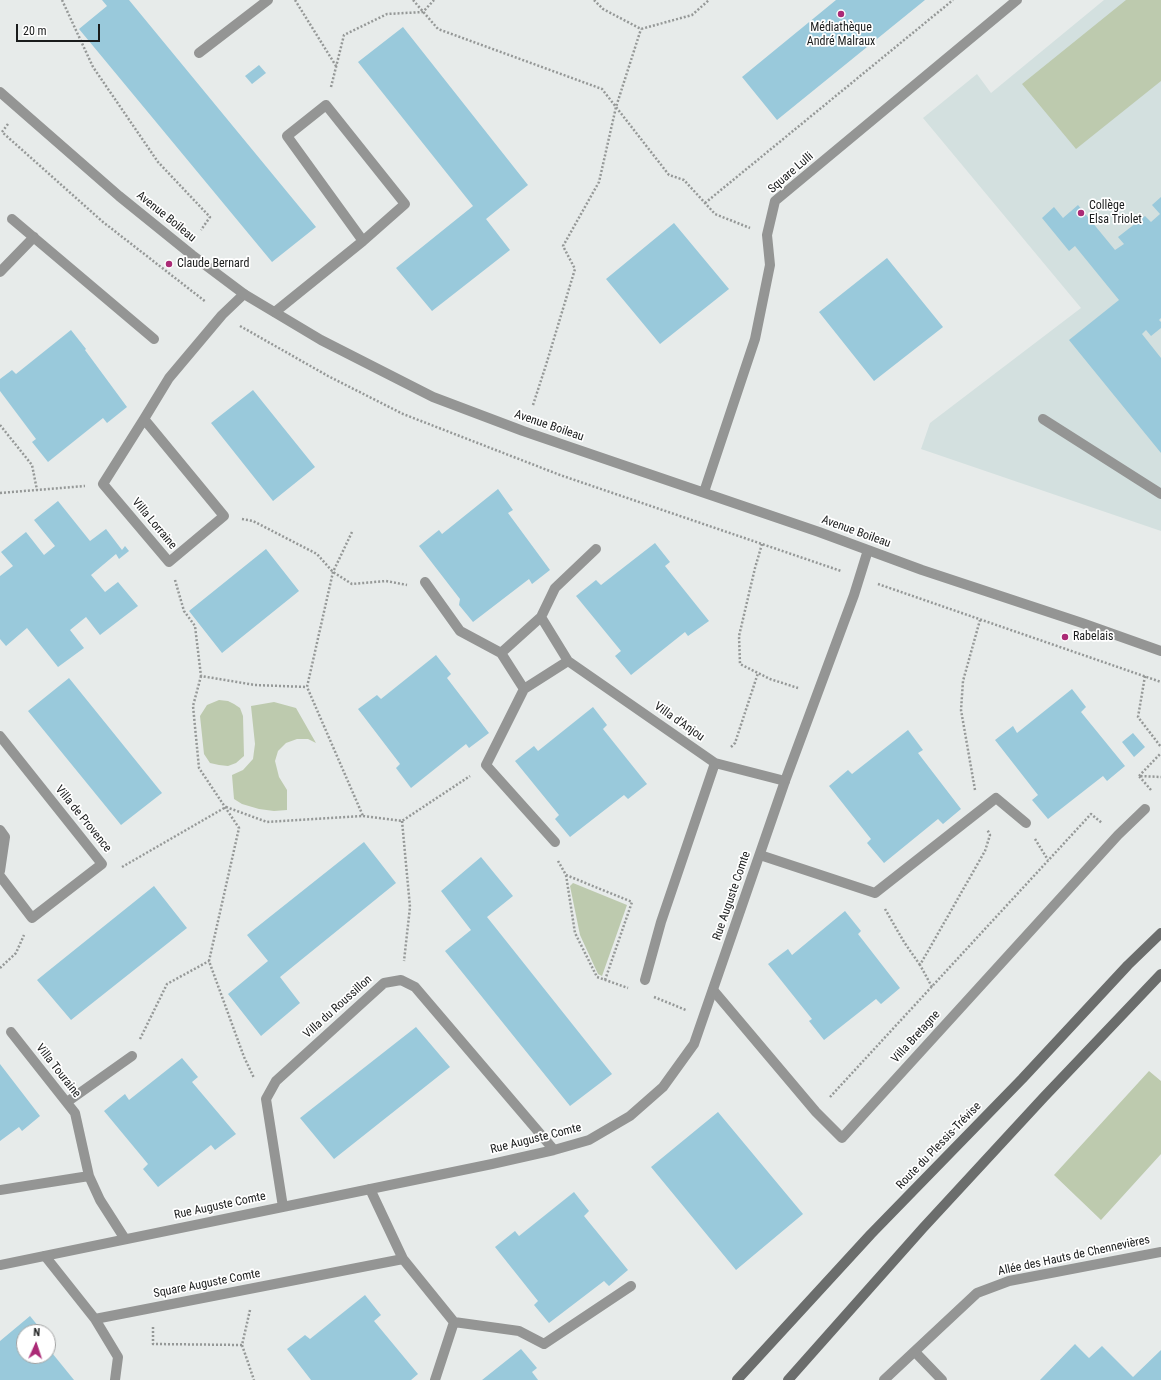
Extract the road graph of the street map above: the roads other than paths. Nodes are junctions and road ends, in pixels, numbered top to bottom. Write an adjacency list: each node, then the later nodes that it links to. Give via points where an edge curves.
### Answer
1 (268, 0): 3 (street)
2 (1017, 0): 14 (street, Square Lulli, via 775,201 767,235 770,265 755,339)
3 (199, 53)
4 (0, 92): 9 (street, Avenue Boileau, via 119,196)
5 (12, 219): 6 (street)
6 (34, 237): 8 (street); 11 (street)
7 (363, 240): 7 (street, via 405,204 326,105 287,136); 10 (street)
8 (0, 272)
9 (244, 294): 10 (street, Avenue Boileau); 12 (street, via 222,315 169,378)
10 (275, 312): 14 (street, Avenue Boileau, via 321,340 433,397 523,431)
11 (154, 339)
12 (144, 419): 12 (street, Villa Lorraine, via 103,484 170,562 224,516)
13 (1043, 419): 15 (street)
14 (704, 492): 17 (street, Avenue Boileau)
15 (1161, 494)
16 (596, 549): 19 (street, via 555,588)
17 (868, 550): 20 (street, Avenue Boileau); 26 (street, Rue Auguste Comte, via 854,595)
18 (425, 582): 21 (street, via 460,631)
19 (541, 617): 21 (street); 22 (street, Villa d'Anjou)
20 (1161, 651)
21 (501, 653): 23 (street)
22 (568, 660): 23 (street); 25 (street, Villa d'Anjou)
23 (524, 689): 30 (street, via 486,765)
24 (0, 736): 33 (street, Villa de Provence, via 102,864 32,918)
25 (715, 763): 26 (street, Villa d'Anjou); 36 (street, via 661,922)
26 (785, 781): 31 (street, Rue Auguste Comte)
27 (1145, 809): 37 (street, Villa Bretagne, via 1118,835 842,1138 816,1112)
28 (1026, 823): 31 (street, via 996,798 875,893)
29 (0, 830): 32 (street, via 5,837)
30 (554, 842)
31 (760, 855): 37 (street, Rue Auguste Comte)
32 (0, 871)
33 (0, 876)
34 (1161, 933): 57 (main road, Route du Plessis-Trévise, via 1128,964)
35 (1161, 974): 58 (main road, via 928,1223)
36 (645, 980)
37 (713, 990): 41 (street, Rue Auguste Comte, via 694,1044 663,1087 630,1116 589,1140)
38 (11, 1032): 40 (street, Villa Touraine)
39 (132, 1056): 40 (street)
40 (67, 1102): 42 (street, Villa Touraine, via 75,1113)
41 (554, 1150): 43 (street, Rue Auguste Comte); 45 (street, Villa du Roussillon, via 415,987 402,980 384,983 276,1081 266,1099)
42 (89, 1176): 44 (street); 46 (street, Villa Touraine, via 100,1200)
43 (370, 1189): 45 (street, Rue Auguste Comte); 49 (street)
44 (0, 1190)
45 (283, 1207): 46 (street, Rue Auguste Comte)
46 (125, 1239): 48 (street, Rue Auguste Comte)
47 (1161, 1252): 54 (street, Allée des Hauts de Chennevières, via 1009,1281 977,1293)
48 (45, 1256): 50 (street, Rue Auguste Comte); 52 (street)
49 (403, 1259): 52 (street, Square Auguste Comte); 53 (street)
50 (0, 1265)
51 (631, 1286): 53 (street, via 544,1344 519,1331)
52 (95, 1319): 55 (street, via 118,1357)
53 (454, 1322): 56 (street)
54 (915, 1352): 59 (street, Allée des Hauts de Chennevières); 60 (street)
55 (115, 1380)
56 (435, 1380)
57 (737, 1380)
58 (788, 1380)
59 (884, 1380)
60 (942, 1380)

